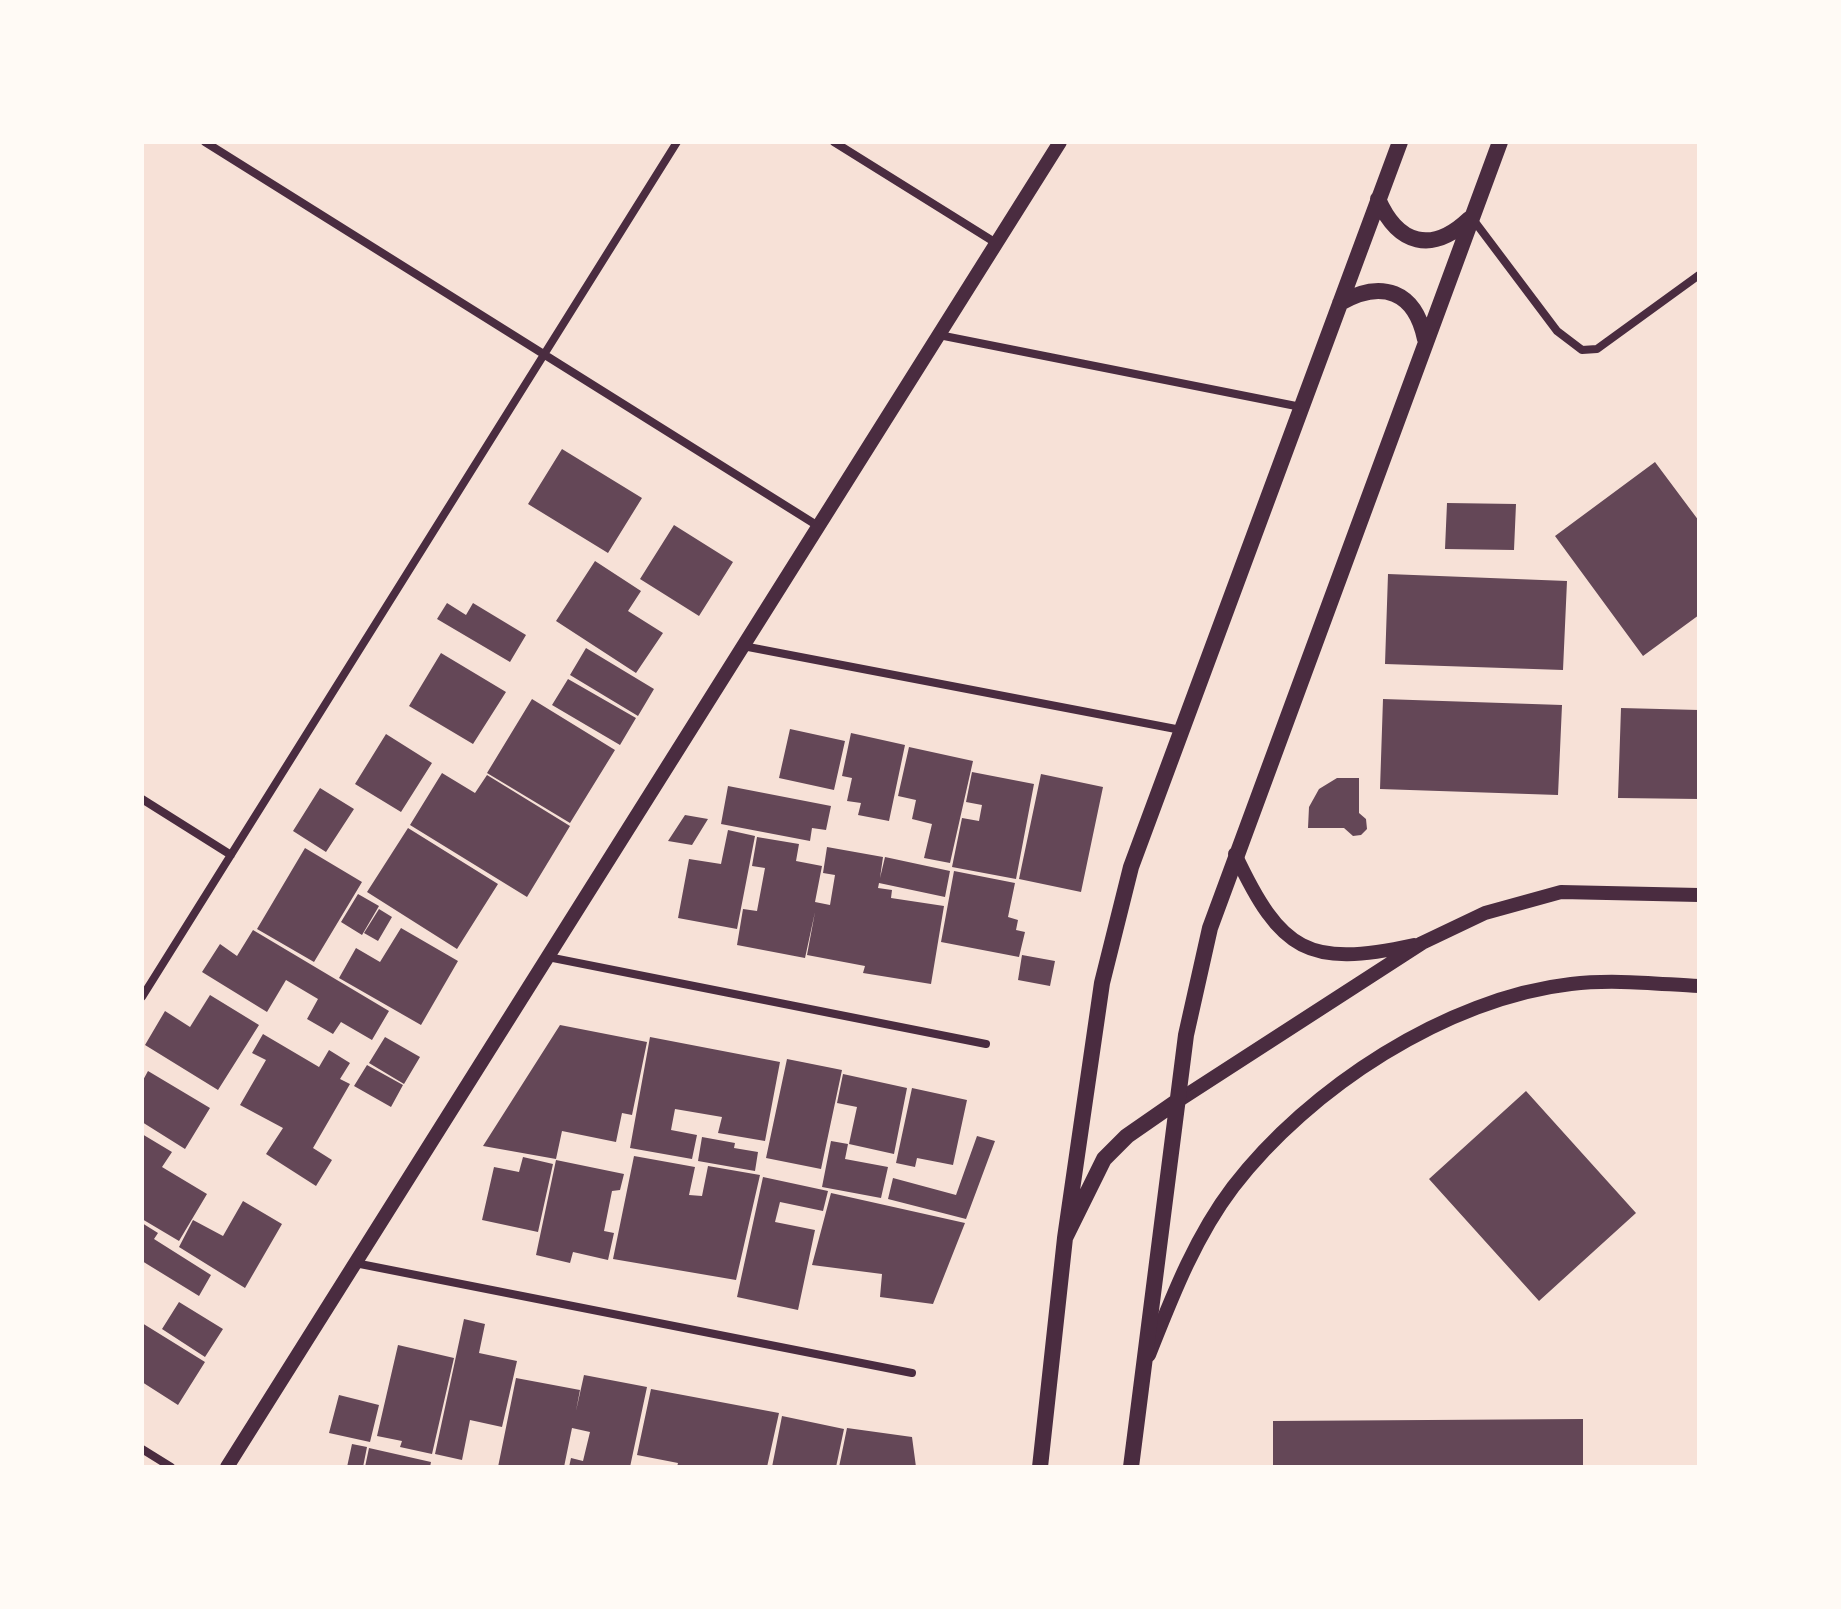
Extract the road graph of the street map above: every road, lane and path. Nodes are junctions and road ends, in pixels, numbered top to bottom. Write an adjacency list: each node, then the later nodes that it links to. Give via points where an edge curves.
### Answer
1 (205, 142): 14 (street)
2 (677, 142): 14 (street)
3 (834, 142): 9 (street)
4 (1060, 142): 9 (street)
5 (1400, 142): 7 (main road)
6 (1500, 142): 8 (main road)
7 (1378, 199): 8 (main road, via 1388,221 1407,237 1431,241 1453,234); 11 (main road)
8 (1471, 217): 10 (street, via 1557,331 1582,350 1597,349); 13 (main road)
9 (996, 243): 12 (street)
10 (1699, 275)
11 (1340, 303): 13 (main road, via 1361,291 1384,290 1406,299 1421,318); 15 (main road)
12 (939, 335): 15 (street); 16 (street)
13 (1425, 341): 20 (main road)
14 (544, 355): 16 (street); 21 (street)
15 (1302, 407): 18 (main road)
16 (818, 526): 17 (street)
17 (743, 646): 18 (street); 24 (street)
18 (1182, 730): 29 (main road, via 1115,923 1091,1045)
19 (142, 799): 21 (street)
20 (1235, 854): 23 (street, via 1265,912 1281,932 1305,946 1361,956); 28 (main road, via 1197,978)
21 (231, 855): 26 (street)
22 (1699, 895): 23 (street, via 1561,892 1485,913)
23 (1422, 943): 28 (street)
24 (548, 957): 27 (street); 30 (street)
25 (1699, 986): 31 (street, via 1584,983 1515,997 1452,1019 1359,1070 1316,1102 1233,1187 1178,1281)
26 (142, 997)
27 (986, 1044)
28 (1176, 1102): 29 (main road, via 1104,1159); 31 (main road)
29 (1065, 1238): 36 (main road)
30 (355, 1263): 32 (street); 35 (street)
31 (1144, 1367): 37 (main road)
32 (912, 1373)
33 (142, 1449): 34 (street)
34 (171, 1467)
35 (227, 1467)
36 (1040, 1467)
37 (1131, 1467)

